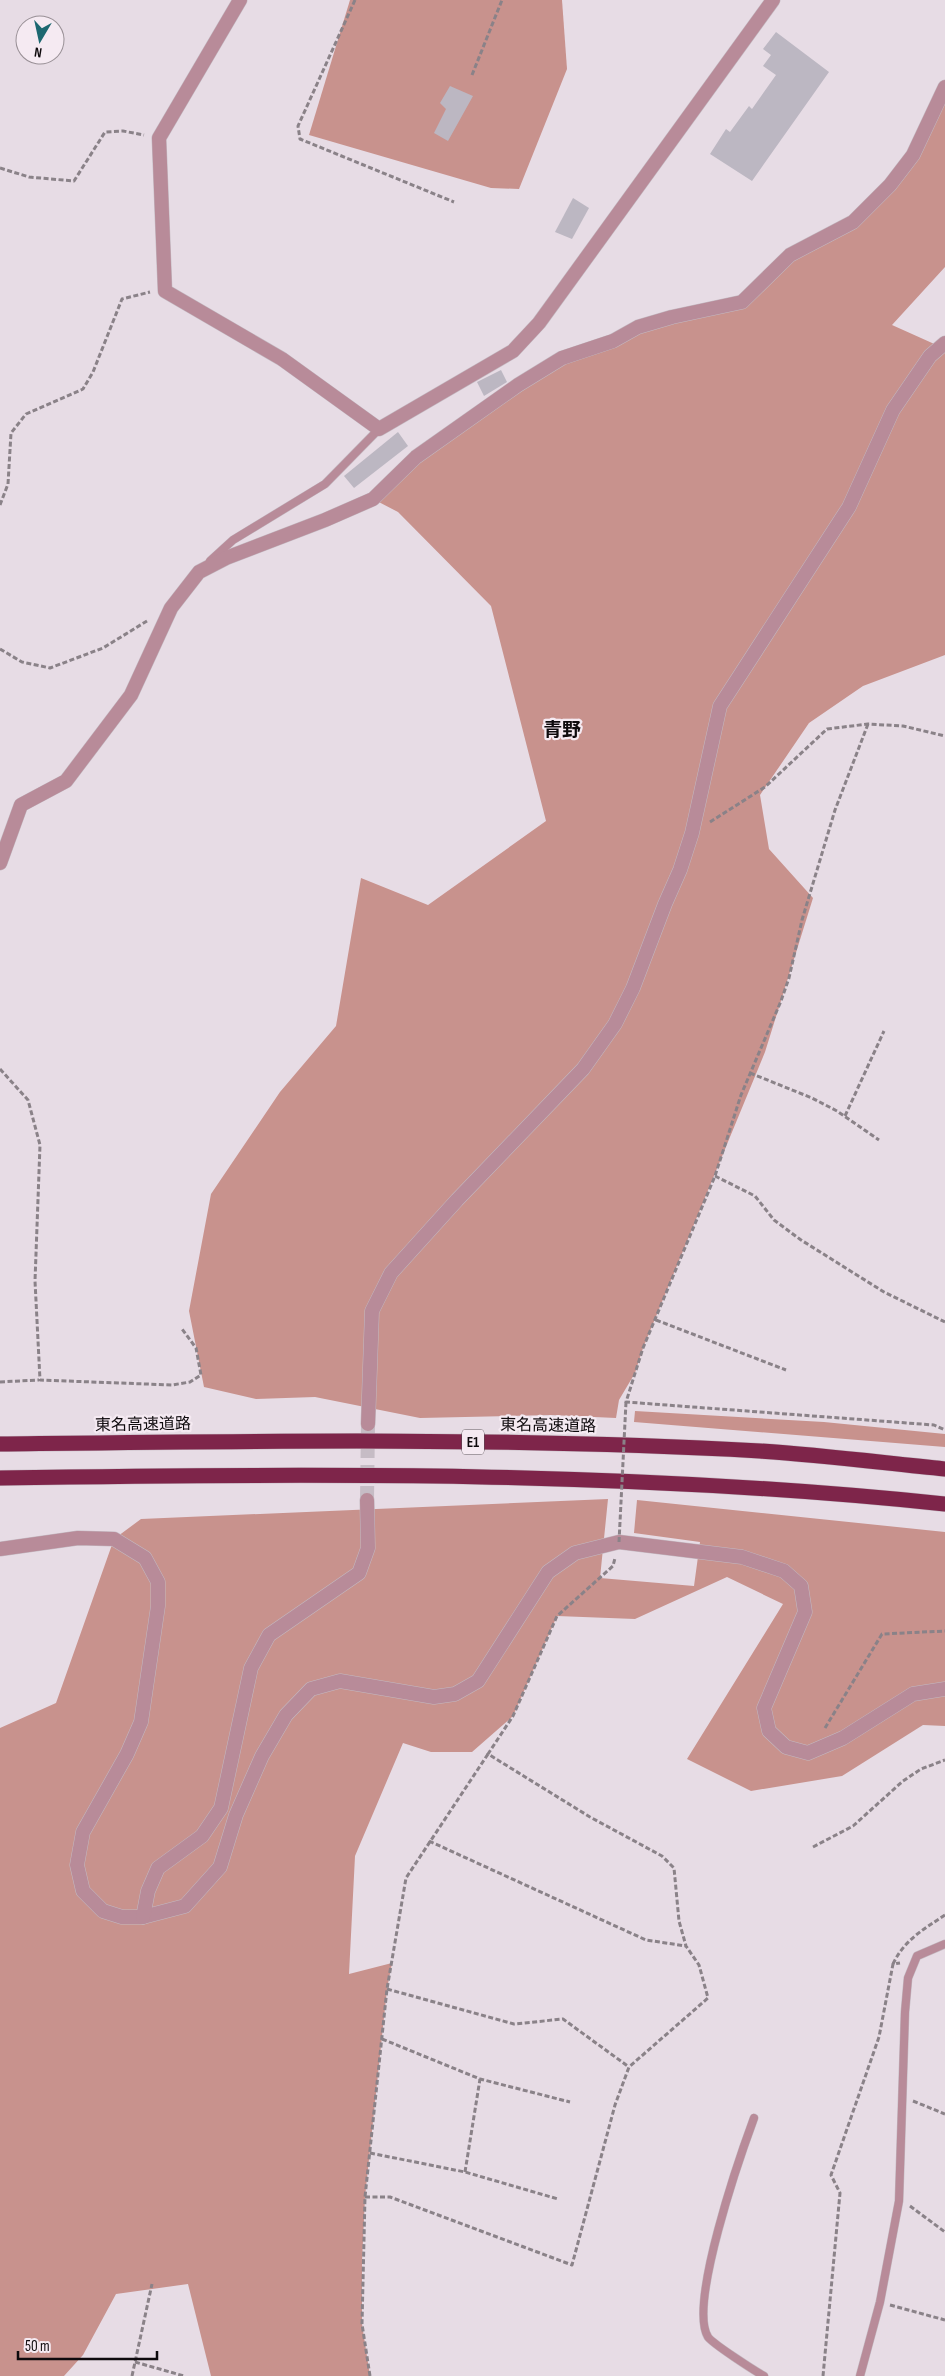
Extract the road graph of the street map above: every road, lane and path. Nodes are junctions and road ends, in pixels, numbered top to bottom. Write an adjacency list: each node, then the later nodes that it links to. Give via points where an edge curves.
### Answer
1 (240, 0): 7 (street)
2 (355, 0): 9 (path, via 298,126 300,139)
3 (502, 0): 5 (path)
4 (772, 0): 12 (street, via 539,323 513,351)
5 (472, 75)
6 (945, 87): 14 (street, via 913,155 884,191 853,222 790,255 742,302 638,327 613,341 562,358 416,457 373,499)
7 (159, 138): 8 (path, via 123,131 105,132 74,181 29,177); 10 (street)
8 (0, 168)
9 (454, 202)
10 (165, 291): 12 (street, via 282,358); 13 (path, via 152,291 122,300 94,372 83,389 26,414 11,433 8,484)
11 (945, 343): 19 (street, via 930,356 893,410 849,507 720,706)
12 (379, 429): 14 (lane, via 325,484 233,540)
13 (0, 505)
14 (199, 572): 15 (street)
15 (171, 608): 16 (path, via 103,648 50,668 22,662); 20 (street, via 131,695 66,781 21,805)
16 (0, 649)
17 (868, 724): 18 (path, via 903,726); 19 (path, via 827,729 765,787); 23 (path, via 835,810 802,920 789,978)
18 (945, 736)
19 (692, 833): 34 (street, via 633,988 615,1024 583,1069 391,1273 372,1311)
20 (0, 863)
21 (884, 1031): 24 (path)
22 (0, 1069): 31 (path, via 28,1100 40,1145 35,1281)
23 (750, 1074): 24 (path, via 812,1098); 26 (path)
24 (845, 1116): 25 (path)
25 (879, 1140)
26 (715, 1176): 27 (path); 28 (path, via 754,1196 774,1220 800,1240 884,1292)
27 (656, 1320): 30 (path); 33 (path, via 643,1348)
28 (945, 1322)
29 (182, 1329): 31 (path, via 196,1348 202,1375 190,1382 172,1385)
30 (786, 1370)
31 (40, 1380): 32 (path)
32 (0, 1382)
33 (626, 1402): 35 (path, via 925,1424); 41 (path, bridge)
34 (368, 1424)
35 (945, 1430)
36 (0, 1444): 37 (highway, 東名高速道路 / E1, via 270,1440 566,1443 762,1452)
37 (945, 1469)
38 (0, 1478): 40 (highway, E1, via 270,1474 562,1478 764,1488)
39 (367, 1500): 51 (street, via 368,1548 359,1573 269,1634 251,1668 221,1808 202,1836 158,1868 148,1891)
40 (945, 1504)
41 (619, 1542): 45 (street, via 742,1557 784,1570 801,1586 805,1612 764,1708 769,1732 786,1747); 46 (path, via 613,1566 557,1616 514,1716); 51 (street, via 575,1554 548,1572 478,1681 455,1694 434,1697 340,1681 311,1689 286,1715 262,1756 236,1815 220,1867 185,1906)
42 (0, 1549): 51 (street, via 78,1538 114,1539 145,1558 158,1582 158,1606 140,1722 127,1754 83,1832 76,1865 83,1891 103,1911 122,1917)
43 (945, 1631): 45 (path, via 882,1634)
44 (945, 1689): 45 (street, via 913,1694 843,1738)
45 (808, 1753)
46 (488, 1754): 48 (path); 53 (path, via 590,1817 662,1856 674,1868 679,1921)
47 (945, 1760): 49 (path, via 921,1769 903,1781 853,1826)
48 (429, 1841): 53 (path, via 646,1940); 56 (path, via 406,1878)
49 (813, 1848)
50 (945, 1915): 55 (path, via 913,1935)
51 (143, 1918)
52 (945, 1944): 54 (lane)
53 (686, 1946): 58 (path, via 699,1965 708,1998)
54 (917, 1956): 55 (path); 60 (lane, via 908,1978)
55 (893, 1964): 78 (path, via 879,2037 831,2174 840,2193)
56 (387, 1989): 57 (path); 58 (path, via 514,2024 563,2019)
57 (382, 2039): 59 (path); 64 (path)
58 (629, 2067): 66 (path, via 615,2105 572,2265 390,2197)
59 (480, 2078): 61 (path); 65 (path)
60 (903, 2097): 62 (path); 68 (lane)
61 (570, 2102)
62 (945, 2114)
63 (754, 2118): 77 (lane, via 722,2214 710,2262 703,2324 709,2338)
64 (370, 2153): 65 (path); 66 (path)
65 (465, 2172): 67 (path)
66 (365, 2197): 76 (path, via 362,2324)
67 (558, 2199)
68 (898, 2201): 69 (path); 71 (lane)
69 (945, 2232)
70 (152, 2284): 73 (path)
71 (880, 2302): 72 (path); 79 (lane)
72 (945, 2320)
73 (135, 2362): 74 (path); 75 (path)
74 (132, 2376)
75 (184, 2376)
76 (370, 2376)
77 (764, 2376)
78 (823, 2376)
79 (860, 2376)

